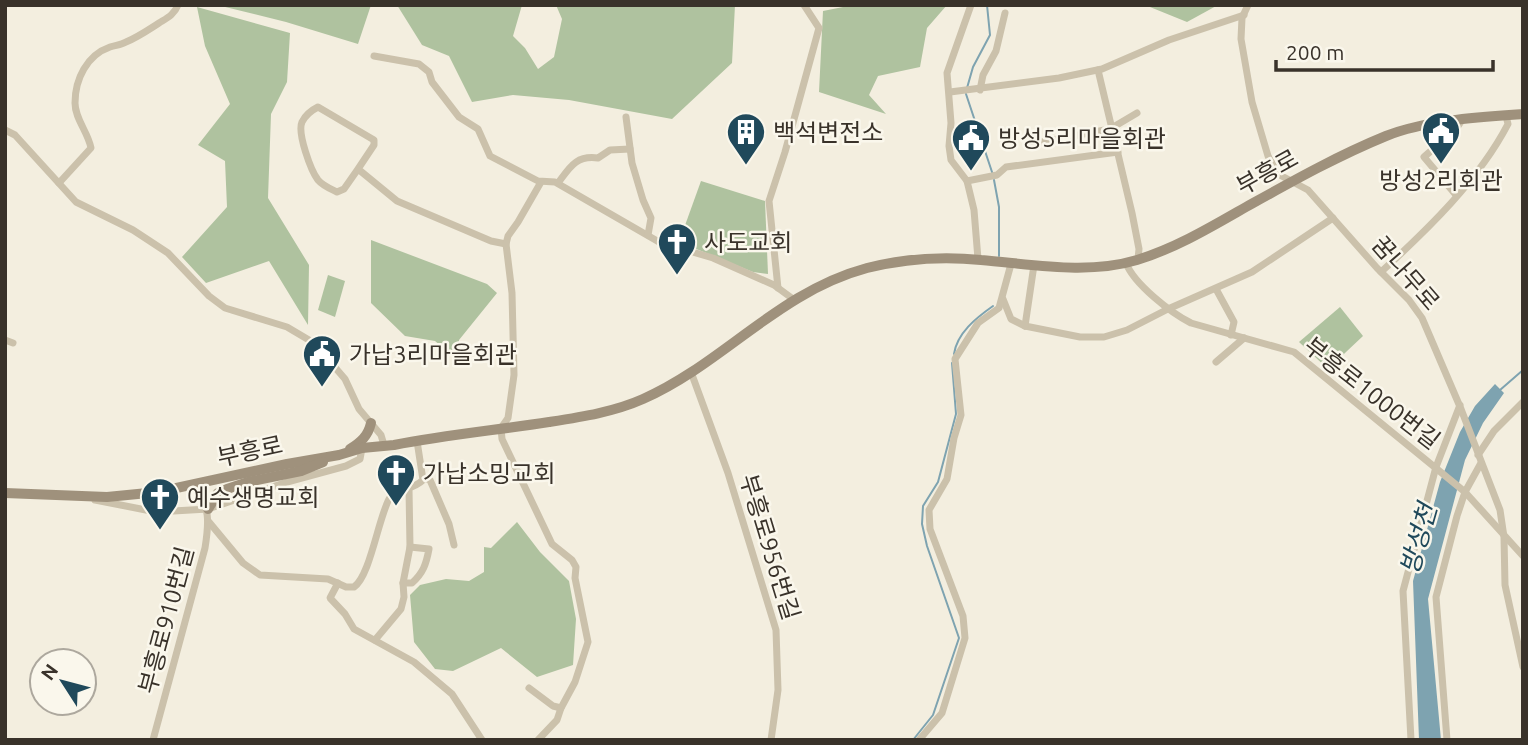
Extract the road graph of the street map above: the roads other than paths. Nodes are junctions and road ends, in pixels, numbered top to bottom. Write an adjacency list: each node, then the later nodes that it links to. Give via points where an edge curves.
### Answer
1 (178, 5): 25 (street, via 175,13 143,34 88,60 75,103 91,148)
2 (804, 5): 37 (street, via 819,28 769,201)
3 (971, 5): 10 (street, via 947,73)
4 (1248, 5): 6 (street)
5 (1005, 13): 9 (street)
6 (1244, 15): 8 (street); 24 (street, 꿈나무로, via 1241,39 1262,141 1278,174)
7 (374, 56): 22 (street, via 419,65 429,72 460,117 478,129 490,156)
8 (1098, 70): 9 (street); 16 (street)
9 (980, 90): 10 (street)
10 (950, 92): 23 (street, via 951,160)
11 (1137, 113): 16 (street)
12 (1523, 114): 13 (main road, 부흥로)
13 (1506, 116): 15 (main road, 부흥로); 27 (street, via 1508,124 1502,136)
14 (626, 117): 19 (street)
15 (1462, 120): 24 (main road, 부흥로, via 1388,135); 27 (street, via 1424,157)
16 (1112, 126): 18 (street, via 1088,135); 20 (street)
17 (5, 130): 25 (street)
18 (1031, 144)
19 (630, 149): 26 (street, via 610,150 598,158 586,156); 29 (street, via 651,218)
20 (1118, 152): 23 (street, via 1006,167 993,176); 32 (street)
21 (358, 169): 21 (street, via 374,140 318,107 312,110 301,130 318,180 337,192); 30 (street, via 397,201)
22 (541, 181): 26 (street); 30 (street)
23 (967, 181): 31 (street)
24 (1293, 182): 28 (street, 꿈나무로, via 1308,190); 32 (main road, 부흥로, via 1210,228)
25 (59, 183): 49 (street, via 76,202 168,253 225,308 287,327 314,343 345,379)
26 (558, 183): 29 (street)
27 (1456, 195): 36 (street)
28 (1333, 218): 36 (street, 꿈나무로); 38 (street, via 1252,272)
29 (648, 236): 37 (street, via 713,258)
30 (506, 244): 50 (street, via 514,375 508,418)
31 (978, 259): 34 (main road, 부흥로); 39 (main road, 부흥로, via 882,264)
32 (1138, 259): 33 (main road, 부흥로)
33 (1126, 263): 35 (main road, 부흥로); 41 (street, 부흥로1000번길)
34 (1011, 264): 35 (main road, 부흥로); 40 (street)
35 (1034, 265): 42 (street)
36 (1381, 272): 48 (street, 꿈나무로, via 1422,317)
37 (778, 288): 39 (street)
38 (1216, 289): 41 (street); 43 (street, via 1234,322)
39 (793, 299): 46 (main road, 부흥로)
40 (1003, 299): 42 (street, via 1011,319); 79 (street, via 999,308 978,324 955,359 961,415 947,479 929,510 930,529 963,616 965,638 942,713)
41 (1168, 309): 42 (street, via 1104,337); 43 (street, 부흥로1000번길, via 1191,323)
42 (1025, 326)
43 (1231, 335): 44 (street, 부흥로1000번길)
44 (1244, 338): 45 (street); 56 (street, 부흥로1000번길, via 1294,352)
45 (1216, 362)
46 (691, 372): 50 (main road, 부흥로, via 641,400 603,412); 78 (street, 부흥로956번길, via 776,629 778,690)
47 (1523, 402): 55 (street, via 1494,431)
48 (1461, 407): 55 (street, 꿈나무로); 56 (street)
49 (370, 424): 52 (street); 54 (main road, via 365,438)
50 (501, 428): 51 (main road, 부흥로); 74 (street, via 542,526 552,544 576,568 587,642)
51 (417, 441): 52 (main road, 부흥로); 57 (street)
52 (384, 445): 53 (main road, 부흥로)
53 (362, 448): 54 (main road, 부흥로); 63 (street, 부흥로910번길, via 360,459 346,467)
54 (343, 453): 58 (main road, 부흥로); 63 (main road, via 301,471 218,492)
55 (1479, 457): 60 (street); 65 (street, via 1500,510)
56 (1439, 470): 60 (street); 80 (street, 부흥로1000번길, via 1403,591)
57 (424, 478): 59 (street); 66 (street, via 430,480)
58 (198, 483): 62 (main road, 부흥로, via 158,492); 63 (street)
59 (409, 489): 67 (street); 69 (street, via 393,494 386,504 361,581 351,588)
60 (1465, 492): 65 (street); 81 (street, via 1436,597)
61 (5, 493): 62 (main road, 부흥로)
62 (86, 497): 63 (street, 부흥로910번길, via 156,512)
63 (208, 509): 64 (street, 부흥로910번길)
64 (209, 522): 69 (street, via 257,574); 75 (street, 부흥로910번길)
65 (1504, 537): 68 (street); 72 (street, via 1505,585)
66 (454, 545)
67 (410, 547): 70 (street); 70 (street, via 429,549 423,573 412,583)
68 (1523, 556)
69 (338, 583): 71 (street, via 330,598 354,629)
70 (403, 583): 71 (street, via 401,609)
71 (375, 640): 76 (street, via 414,662 452,694)
72 (1522, 663)
73 (529, 688): 74 (street)
74 (561, 708): 77 (street, via 557,720)
75 (153, 740)
76 (482, 740)
77 (538, 740)
78 (771, 740)
79 (919, 740)
80 (1411, 740)
81 (1447, 740)

